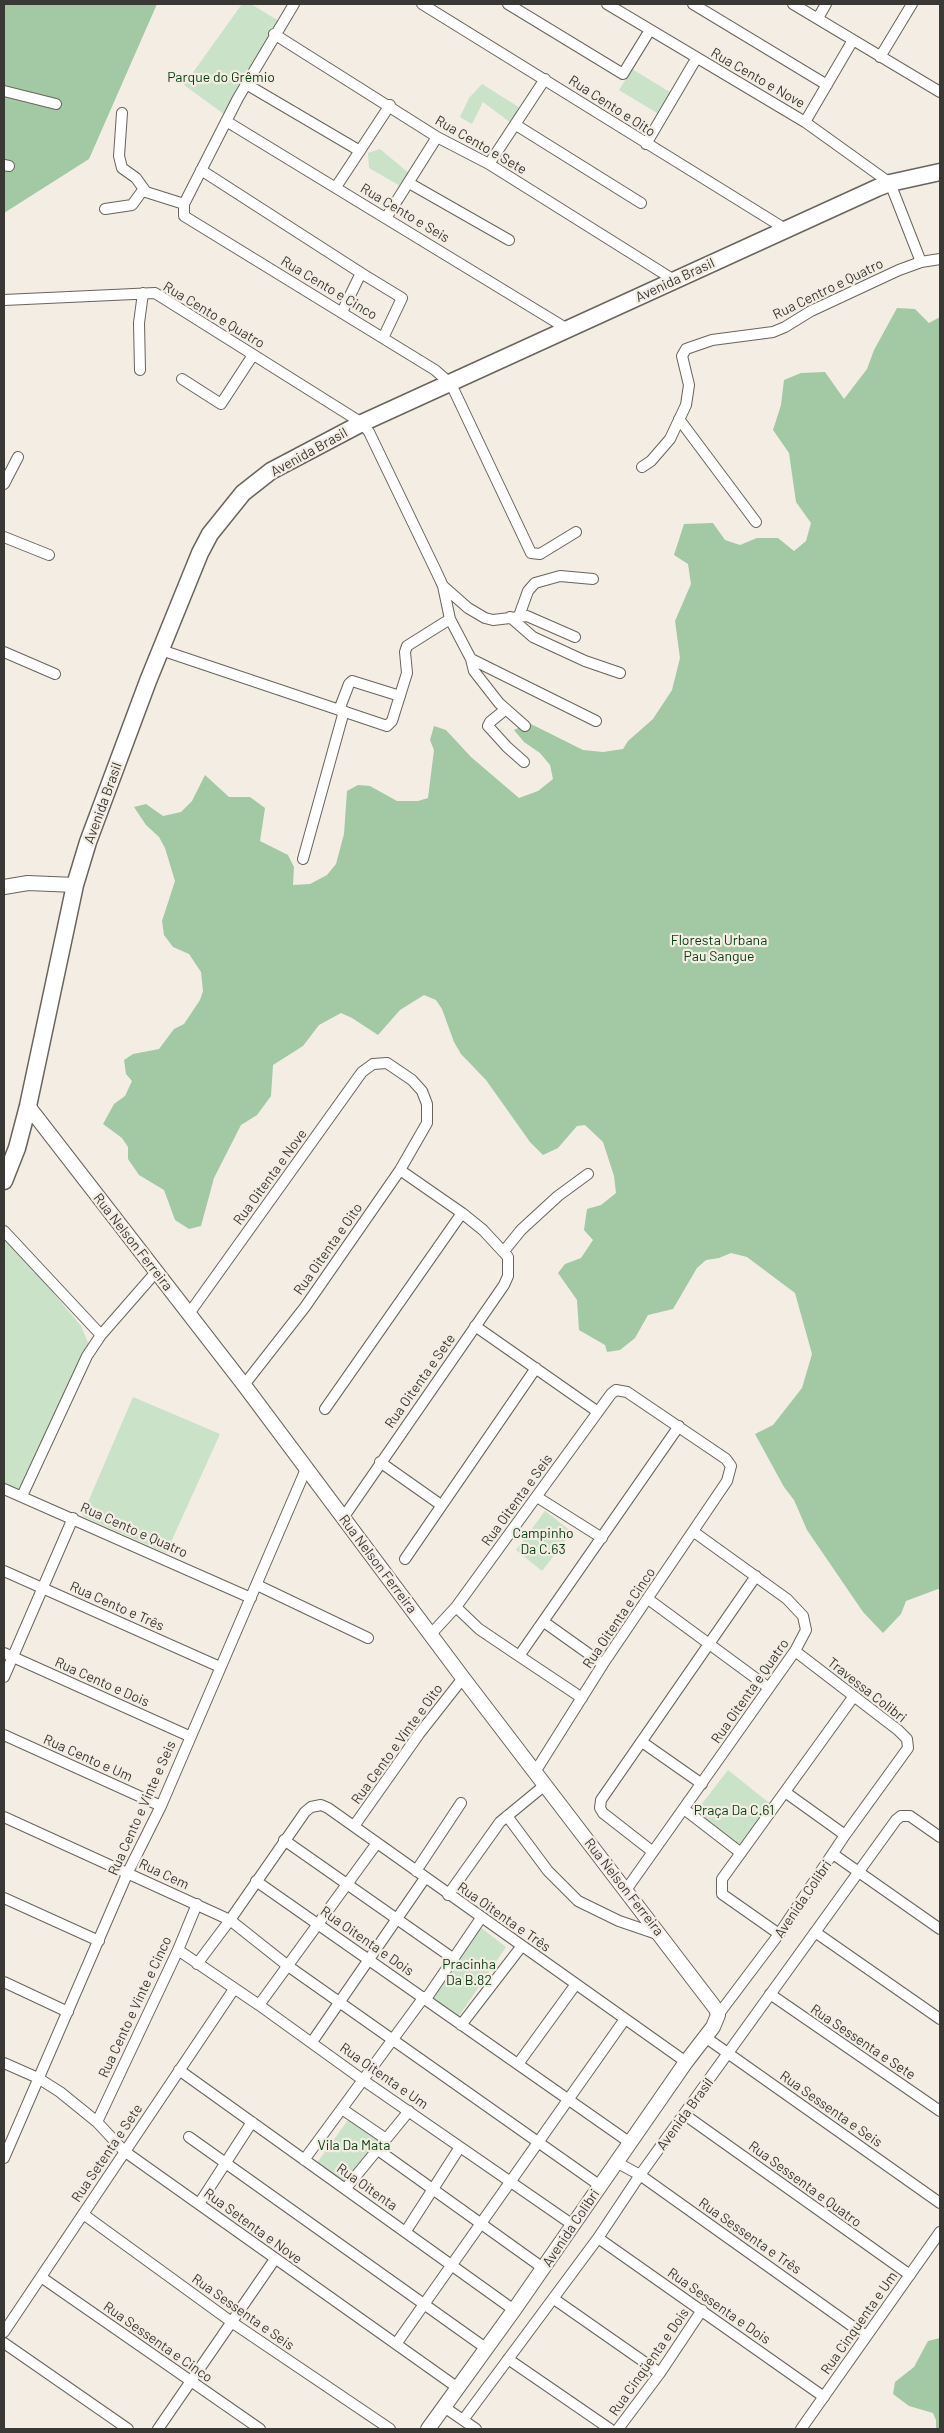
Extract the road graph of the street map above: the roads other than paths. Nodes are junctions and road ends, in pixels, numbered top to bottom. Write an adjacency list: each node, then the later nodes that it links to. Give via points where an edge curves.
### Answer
1 (294, 4): 11 (street)
2 (422, 4): 15 (street, Rua Cento e Oito)
3 (508, 4): 10 (street, via 623,74)
4 (608, 4): 10 (street, Rua Cento e Nove)
5 (693, 4): 17 (street)
6 (793, 4): 9 (street)
7 (826, 4): 9 (street)
8 (912, 4): 13 (street)
9 (818, 18): 12 (street)
10 (650, 30): 14 (street, Rua Cento e Nove)
11 (274, 34): 16 (street); 21 (street, Rua Cento e Sete)
12 (853, 40): 13 (street); 17 (street)
13 (880, 56): 19 (street)
14 (696, 58): 24 (street, Rua Cento e Nove); 27 (street)
15 (545, 79): 25 (street); 27 (street, Rua Cento e Oito)
16 (246, 84): 23 (street); 28 (street)
17 (827, 85): 24 (street)
18 (4, 91): 20 (street)
19 (940, 92)
20 (56, 104)
21 (390, 105): 26 (street, Rua Cento e Sete); 28 (street)
22 (122, 113): 35 (street, via 120,163)
23 (226, 121): 30 (street); 34 (street, Rua Cento e Seis)
24 (805, 122): 33 (street, Rua Cento e Nove)
25 (516, 125): 29 (street); 36 (street)
26 (438, 137): 29 (street, Rua Cento e Sete); 32 (street)
27 (646, 144): 40 (street, Rua Cento e Oito)
28 (360, 151): 34 (street)
29 (489, 164): 45 (street, Rua Cento e Sete)
30 (201, 170): 37 (street); 44 (street)
31 (940, 172): 33 (main road, Avenida Brasil)
32 (409, 182): 39 (street); 41 (street)
33 (890, 183): 40 (main road, Avenida Brasil); 43 (street)
34 (336, 187): 39 (street, Rua Cento e Seis)
35 (143, 190): 37 (street); 38 (street, via 132,205)
36 (640, 203)
37 (184, 204): 48 (street, Rua Cento e Cinco, via 184,216)
38 (105, 209)
39 (386, 218): 49 (street, Rua Cento e Seis)
40 (787, 230): 45 (main road, Avenida Brasil)
41 (509, 240)
42 (940, 259): 43 (street, Rua Centro e Quatro)
43 (921, 262): 55 (street, Rua Centro e Quatro, via 820,307 773,332 712,340 690,347 682,356 689,396)
44 (362, 273): 48 (street); 50 (street, via 402,298)
45 (674, 280): 49 (main road, Avenida Brasil)
46 (144, 293): 47 (street, Rua Cento e Quatro); 51 (street, Rua Cento e Quatro, via 156,293); 52 (street, via 139,323)
47 (4, 300)
48 (342, 312): 50 (street, Rua Cento e Cinco)
49 (569, 330): 54 (main road, Avenida Brasil)
50 (383, 338): 54 (street, Rua Cento e Cinco, via 435,370)
51 (253, 354): 53 (street, via 221,404); 56 (street, Rua Cento e Quatro)
52 (140, 370)
53 (182, 380)
54 (451, 384): 56 (main road, Avenida Brasil); 61 (street, via 531,553 540,554)
55 (679, 419): 58 (street, Rua Centro e Quatro, via 664,449); 60 (street)
56 (362, 423): 65 (street); 69 (main road, Avenida Brasil, via 271,471 243,493 210,534)
57 (18, 457): 59 (street)
58 (642, 468)
59 (4, 484)
60 (756, 522)
61 (576, 532)
62 (4, 537): 63 (street)
63 (49, 555)
64 (593, 579): 66 (street, via 560,576 535,583)
65 (443, 586): 66 (street, via 485,618 493,620); 67 (street)
66 (515, 616): 68 (street, via 532,618); 72 (street, via 533,637)
67 (450, 618): 71 (street); 74 (street, via 407,646 408,668)
68 (575, 637)
69 (160, 650): 76 (street); 81 (main road, Avenida Brasil)
70 (4, 652): 73 (street)
71 (470, 659): 75 (street, via 479,679); 77 (street)
72 (620, 673)
73 (55, 674)
74 (400, 696): 76 (street, via 389,725); 76 (street, via 352,681)
75 (506, 709): 78 (street); 79 (street, via 488,726)
76 (341, 711): 80 (street)
77 (596, 721)
78 (525, 726)
79 (524, 762)
80 (303, 859)
81 (75, 885): 82 (main road, via 28,883); 83 (main road, Avenida Brasil)
82 (4, 886)
83 (28, 1106): 87 (main road, Avenida Brasil); 91 (main road, Rua Nelson Ferreira)
84 (427, 1123): 85 (street, Rua Oitenta e Oito); 92 (street, Rua Oitenta e Nove, via 427,1104 422,1091 412,1080 380,1062 362,1072)
85 (400, 1170): 88 (street); 96 (street, Rua Oitenta e Oito, via 305,1307)
86 (588, 1174): 90 (street, via 521,1230)
87 (4, 1181)
88 (462, 1213): 90 (street); 97 (street)
89 (4, 1231): 94 (street)
90 (506, 1254): 93 (street, Rua Oitenta e Sete, via 508,1276)
91 (156, 1272): 92 (main road, Rua Nelson Ferreira); 94 (street)
92 (188, 1315): 96 (main road, Rua Nelson Ferreira)
93 (475, 1326): 95 (street); 100 (street, Rua Oitenta e Sete)
94 (101, 1336): 103 (street, via 87,1356)
95 (536, 1368): 98 (street); 105 (street)
96 (244, 1385): 101 (main road, Rua Nelson Ferreira)
97 (325, 1410)
98 (598, 1412): 99 (street, Rua Oitenta e Seis, via 616,1390 627,1392); 104 (street, Rua Oitenta e Seis)
99 (679, 1426): 108 (street, Rua Oitenta e Cinco, via 731,1466 728,1481); 109 (street)
100 (380, 1462): 105 (street); 107 (street, Rua Oitenta e Sete)
101 (306, 1469): 107 (main road, Rua Nelson Ferreira); 113 (street, Rua Cento e Vinte e Seis)
102 (4, 1489): 103 (street, Rua Cento e Quatro)
103 (22, 1496): 106 (street, Rua Cento e Quatro)
104 (537, 1497): 109 (street); 117 (street, Rua Oitenta e Seis)
105 (441, 1505): 110 (street)
106 (73, 1518): 114 (street); 115 (street, Rua Cento e Quatro)
107 (343, 1518): 119 (main road, Rua Nelson Ferreira)
108 (694, 1532): 112 (street, Rua Oitenta e Quatro); 116 (street, Rua Oitenta e Cinco)
109 (602, 1538): 118 (street)
110 (405, 1559)
111 (4, 1571): 114 (street, Rua Cento e Três)
112 (756, 1576): 121 (street); 122 (street, Rua Oitenta e Quatro, via 787,1599 802,1616 806,1630)
113 (257, 1585): 115 (street, Rua Cento e Vinte e Seis); 120 (street)
114 (42, 1588): 123 (street); 126 (street, Rua Cento e Três)
115 (252, 1598): 126 (street, Rua Cento e Vinte e Seis)
116 (648, 1599): 121 (street); 125 (street, Rua Oitenta e Cinco)
117 (456, 1607): 119 (street, Rua Oitenta e Seis); 124 (street, via 479,1629)
118 (544, 1622): 124 (street); 125 (street)
119 (431, 1634): 128 (main road, Rua Nelson Ferreira)
120 (368, 1638)
121 (709, 1644): 129 (street); 134 (street)
122 (795, 1651): 129 (street, Rua Oitenta e Quatro); 130 (street, Travessa Colibri)
123 (8, 1655): 127 (street); 133 (street, Rua Cento e Dois)
124 (518, 1656): 131 (street)
125 (603, 1664): 131 (street, Rua Oitenta e Cinco)
126 (220, 1666): 133 (street, Rua Cento e Vinte e Seis)
127 (4, 1677)
128 (463, 1678): 135 (main road, Rua Nelson Ferreira); 144 (street, Rua Cento e Vinte e Oito)
129 (769, 1688): 136 (street, Rua Oitenta e Quatro)
130 (854, 1696): 138 (street); 145 (street, Travessa Colibri, via 898,1730 908,1743 904,1756)
131 (582, 1698): 135 (street, Rua Oitenta e Cinco)
132 (4, 1735): 140 (street, Rua Cento e Um)
133 (189, 1736): 140 (street, Rua Cento e Vinte e Seis)
134 (642, 1742): 136 (street); 149 (street, via 600,1805 603,1813)
135 (535, 1772): 137 (main road, Rua Nelson Ferreira)
136 (702, 1784): 141 (street, Rua Oitenta e Quatro)
137 (545, 1785): 142 (street); 158 (main road, Rua Nelson Ferreira)
138 (784, 1792): 145 (street); 150 (street)
139 (460, 1803): 152 (street)
140 (161, 1806): 153 (street, Rua Cento e Vinte e Seis)
141 (684, 1809): 149 (street, Rua Oitenta e Quatro); 150 (street)
142 (507, 1816): 159 (street); 169 (street, via 548,1871 578,1901 619,1921)
143 (4, 1817): 153 (street, Rua Cem)
144 (354, 1826): 147 (street, Rua Oitenta e Três, via 321,1805 310,1807); 148 (street, Rua Oitenta e Três)
145 (845, 1835): 151 (street, Travessa Colibri)
146 (940, 1837): 154 (street, Avenida Brasil, via 910,1816 901,1816)
147 (284, 1840): 156 (street); 157 (street)
148 (377, 1843): 152 (street, Rua Oitenta e Três); 157 (street)
149 (653, 1852): 158 (street, Rua Oitenta e Quatro)
150 (741, 1853): 168 (street, via 722,1879 721,1891)
151 (833, 1854): 154 (street); 168 (street, Avenida Colibri)
152 (416, 1871): 155 (street, Rua Oitenta e Três)
153 (128, 1872): 161 (street, Rua Cem); 170 (street, Rua Cento e Vinte e Seis)
154 (857, 1872): 166 (street); 167 (street, Avenida Brasil)
155 (426, 1878): 159 (street, Rua Oitenta e Três); 164 (street)
156 (256, 1881): 163 (street); 165 (street, Rua Oitenta e Dois)
157 (346, 1884): 164 (street); 165 (street)
158 (626, 1890): 169 (main road, Rua Nelson Ferreira)
159 (448, 1895): 162 (street, Rua Oitenta e Três)
160 (4, 1898): 170 (street)
161 (197, 1904): 163 (street, Rua Cem); 172 (street, Rua Cento e Vinte e Cinco)
162 (481, 1918): 171 (street, Rua Oitenta e Três); 174 (street)
163 (230, 1920): 175 (street); 176 (street, Rua Cem)
164 (397, 1920): 173 (street); 174 (street)
165 (318, 1924): 173 (street, Rua Oitenta e Dois); 176 (street)
166 (940, 1930)
167 (815, 1932): 180 (street, Avenida Brasil); 186 (street)
168 (779, 1934): 188 (street, Avenida Colibri)
169 (662, 1936): 188 (main road, Rua Nelson Ferreira, via 711,2000)
170 (99, 1941): 184 (street, Rua Cento e Vinte e Seis)
171 (521, 1946): 178 (street, Rua Oitenta e Três); 187 (street)
172 (178, 1950): 175 (street, Rua Oitenta e Um); 203 (street, Rua Cento e Vinte e Cinco)
173 (370, 1959): 181 (street, Rua Oitenta e Dois); 182 (street)
174 (454, 1959): 181 (street)
175 (197, 1964): 179 (street, Rua Oitenta e Um)
176 (288, 1966): 182 (street, Rua Cem); 183 (street)
177 (4, 1982): 184 (street)
178 (576, 1984): 185 (street, Rua Oitenta e Três); 194 (street)
179 (234, 1989): 183 (street, Rua Oitenta e Um); 195 (street, Rua Setenta e Sete)
180 (770, 1994): 191 (street, Avenida Brasil); 201 (street, Rua Sessenta e Sete)
181 (425, 1998): 187 (street, Rua Oitenta e Dois); 189 (street)
182 (340, 2002): 189 (street, Rua Cem); 190 (street)
183 (259, 2005): 190 (street, Rua Oitenta e Um)
184 (68, 2012): 196 (street, Rua Cento e Vinte e Seis)
185 (625, 2019): 192 (street, Rua Oitenta e Três); 198 (street)
186 (940, 2020)
187 (461, 2025): 194 (street, Rua Oitenta e Dois)
188 (712, 2026): 191 (street, Rua Sessenta e Seis); 192 (main road, Avenida Colibri)
189 (393, 2039): 197 (street); 207 (street, Rua Cem)
190 (312, 2042): 197 (street, Rua Oitenta e Um)
191 (728, 2053): 202 (street, Avenida Brasil); 223 (street, Rua Sessenta e Seis)
192 (686, 2062): 208 (main road, Avenida Colibri)
193 (4, 2063): 196 (street, Rua Setenta e Nove)
194 (518, 2064): 198 (street, Rua Oitenta e Dois)
195 (179, 2070): 204 (street, Rua Oitenta); 211 (street, Rua Setenta e Sete)
196 (38, 2078): 203 (street, Rua Setenta e Nove); 209 (street, Rua Cento e Vinte e Seis)
197 (363, 2080): 199 (street); 200 (street, Rua Oitenta e Um)
198 (567, 2099): 207 (street); 208 (street, Rua Oitenta e Dois)
199 (342, 2109): 206 (street); 214 (street)
200 (409, 2111): 206 (street); 210 (street, Rua Oitenta e Um)
201 (940, 2111)
202 (685, 2115): 217 (street, Avenida Brasil); 233 (street, Rua Sessenta e Quatro)
203 (96, 2122): 211 (street, Rua Setenta e Nove)
204 (252, 2122): 214 (street, Rua Oitenta); 216 (street)
205 (189, 2137): 216 (street)
206 (386, 2139): 212 (street)
207 (538, 2141): 218 (street); 219 (street, Rua Cem)
208 (629, 2142): 215 (main road, Avenida Colibri)
209 (6, 2144): 213 (street, Rua Cento e Vinte e Seis)
210 (460, 2147): 218 (street, Rua Oitenta e Um); 221 (street)
211 (124, 2150): 222 (street, Rua Setenta e Nove); 224 (street, Rua Setenta e Sete)
212 (378, 2150): 220 (street); 221 (street)
213 (4, 2158)
214 (304, 2160): 220 (street, Rua Oitenta)
215 (616, 2162): 217 (street, Rua Sessenta e Três); 219 (main road, Avenida Colibri)
216 (226, 2163): 222 (street); 236 (street)
217 (640, 2175): 229 (street, Avenida Brasil); 241 (street, Rua Sessenta e Três)
218 (511, 2183): 225 (street); 226 (street, Rua Oitenta e Um)
219 (599, 2185): 226 (main road, Avenida Colibri)
220 (346, 2188): 227 (street, Rua Oitenta)
221 (433, 2189): 225 (street); 227 (street)
222 (199, 2204): 230 (street, Rua Setenta e Nove)
223 (940, 2204)
224 (83, 2214): 234 (street, Rua Setenta e Sete); 239 (street, Rua Sessenta e Seis)
225 (482, 2223): 231 (street); 232 (street)
226 (573, 2225): 232 (main road, Avenida Colibri)
227 (406, 2231): 231 (street, Rua Oitenta)
228 (940, 2232): 233 (street, Rua Cinquenta e Um)
229 (598, 2238): 235 (street, Avenida Brasil); 238 (street, Rua Sessenta e Dois)
230 (275, 2259): 239 (street); 243 (street, Rua Setenta e Nove)
231 (452, 2266): 236 (street); 237 (street, Rua Oitenta)
232 (543, 2268): 237 (main road, Avenida Colibri)
233 (910, 2275): 241 (street, Rua Cinquenta e Um)
234 (41, 2277): 240 (street, Rua Setenta e Sete); 247 (street, Rua Sessenta e Cinco)
235 (554, 2299): 245 (street, Avenida Brasil); 246 (street)
236 (425, 2305): 243 (street); 244 (street)
237 (514, 2310): 244 (main road, Avenida Colibri)
238 (702, 2310): 246 (street, Rua Cinqüenta e Dois); 249 (street, Rua Sessenta e Dois)
239 (233, 2323): 247 (street); 255 (street, Rua Sessenta e Seis)
240 (4, 2332)
241 (866, 2336): 249 (street, Rua Cinquenta e Um)
242 (4, 2343): 252 (street)
243 (396, 2344): 248 (street, Rua Setenta e Nove)
244 (487, 2349): 248 (main road, Avenida Colibri)
245 (508, 2359): 251 (street, Avenida Brasil); 258 (street)
246 (660, 2373): 259 (street, Rua Cinqüenta e Dois)
247 (191, 2382): 253 (street); 254 (street, Rua Sessenta e Cinco)
248 (458, 2388): 250 (main road, Avenida Colibri)
249 (824, 2397): 260 (street, Rua Cinquenta e Um)
250 (444, 2407): 251 (street); 256 (main road, Avenida Colibri)
251 (463, 2420): 257 (street)
252 (128, 2429)
253 (158, 2429)
254 (260, 2429)
255 (390, 2429)
256 (428, 2429)
257 (476, 2429)
258 (610, 2429)
259 (618, 2429)
260 (801, 2429)

